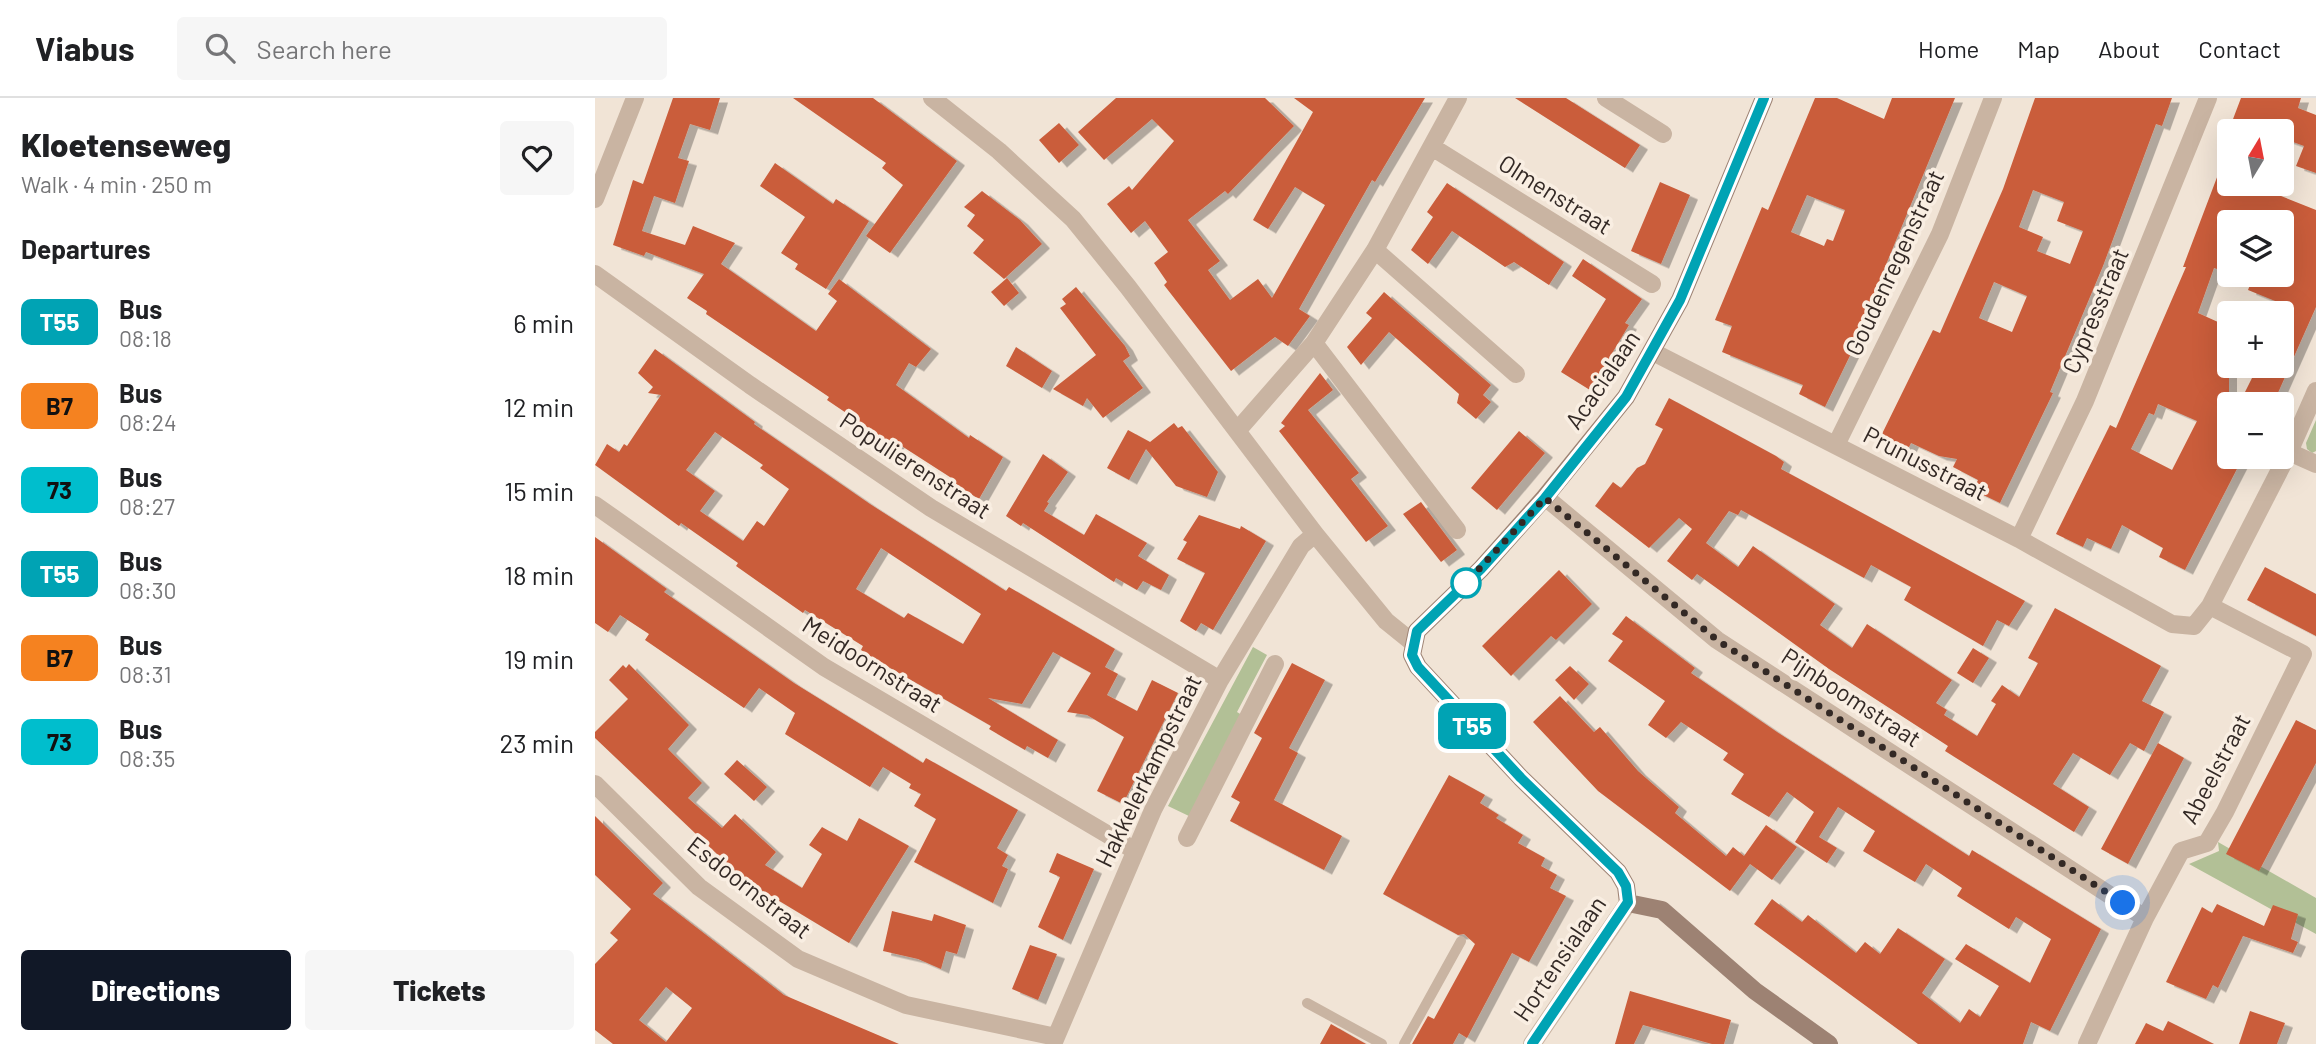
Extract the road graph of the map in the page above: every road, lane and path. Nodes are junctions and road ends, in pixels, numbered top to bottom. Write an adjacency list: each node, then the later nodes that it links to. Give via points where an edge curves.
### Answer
1 (932, 98): 18 (street, via 1073,219)
2 (1458, 98): 9 (street)
3 (1606, 98): 8 (street)
4 (1764, 98): 15 (street, Acacialaan, via 1680,300)
5 (1993, 98): 20 (street, Goudenregenstraat, via 1940,234)
6 (2208, 98): 28 (street, Cypresstraat, via 2090,389)
7 (630, 100): 10 (street)
8 (1663, 134)
9 (1432, 147): 11 (street); 13 (street, Olmenstraat)
10 (595, 199)
11 (1375, 250): 14 (street); 16 (street)
12 (595, 274): 33 (street, Populierenstraat, via 931,508)
13 (1652, 284)
14 (1314, 343): 18 (street); 26 (street)
15 (1653, 352): 20 (street, Prunusstraat); 24 (street, Acacialaan, via 1626,397)
16 (1516, 374)
17 (2316, 391): 19 (street)
18 (1237, 431): 27 (street)
19 (2294, 441)
20 (1836, 445): 28 (street, Prunusstraat)
21 (2294, 454): 22 (street)
22 (2316, 464)
23 (2280, 469): 29 (street)
24 (1545, 498): 30 (street, Acacialaan, via 1425,622); 38 (street, Pijnboomstraat, via 1717,640)
25 (595, 505): 36 (street, Meidoornstraat, via 824,667)
26 (1457, 530)
27 (1315, 534): 30 (street, via 1386,621); 33 (street, Hakkelerkampstraat, via 1301,546)
28 (2019, 539): 29 (street, Prunusstraat, via 2172,625 2195,626)
29 (2210, 606): 31 (street, Abeelstraat)
30 (1412, 642): 37 (street, via 1418,667 1521,778 1618,872)
31 (2309, 658): 38 (street, Abeelstraat, via 2207,843 2181,851)
32 (1275, 664): 35 (street)
33 (1220, 680): 36 (street, Hakkelerkampstraat)
34 (595, 784): 41 (street, Esdoornstraat, via 699,887 798,959 906,1005)
35 (1187, 838)
36 (1134, 850): 41 (street, Hakkelerkampstraat)
37 (1628, 902): 42 (street, Hortensialaan); 45 (street, via 1662,910 1755,991)
38 (2145, 918): 46 (street, Abeelstraat)
39 (1461, 941): 44 (lane)
40 (1307, 1003): 43 (lane)
41 (1055, 1041)
42 (1534, 1043)
43 (1382, 1044)
44 (1404, 1044)
45 (1829, 1044)
46 (2087, 1044)

